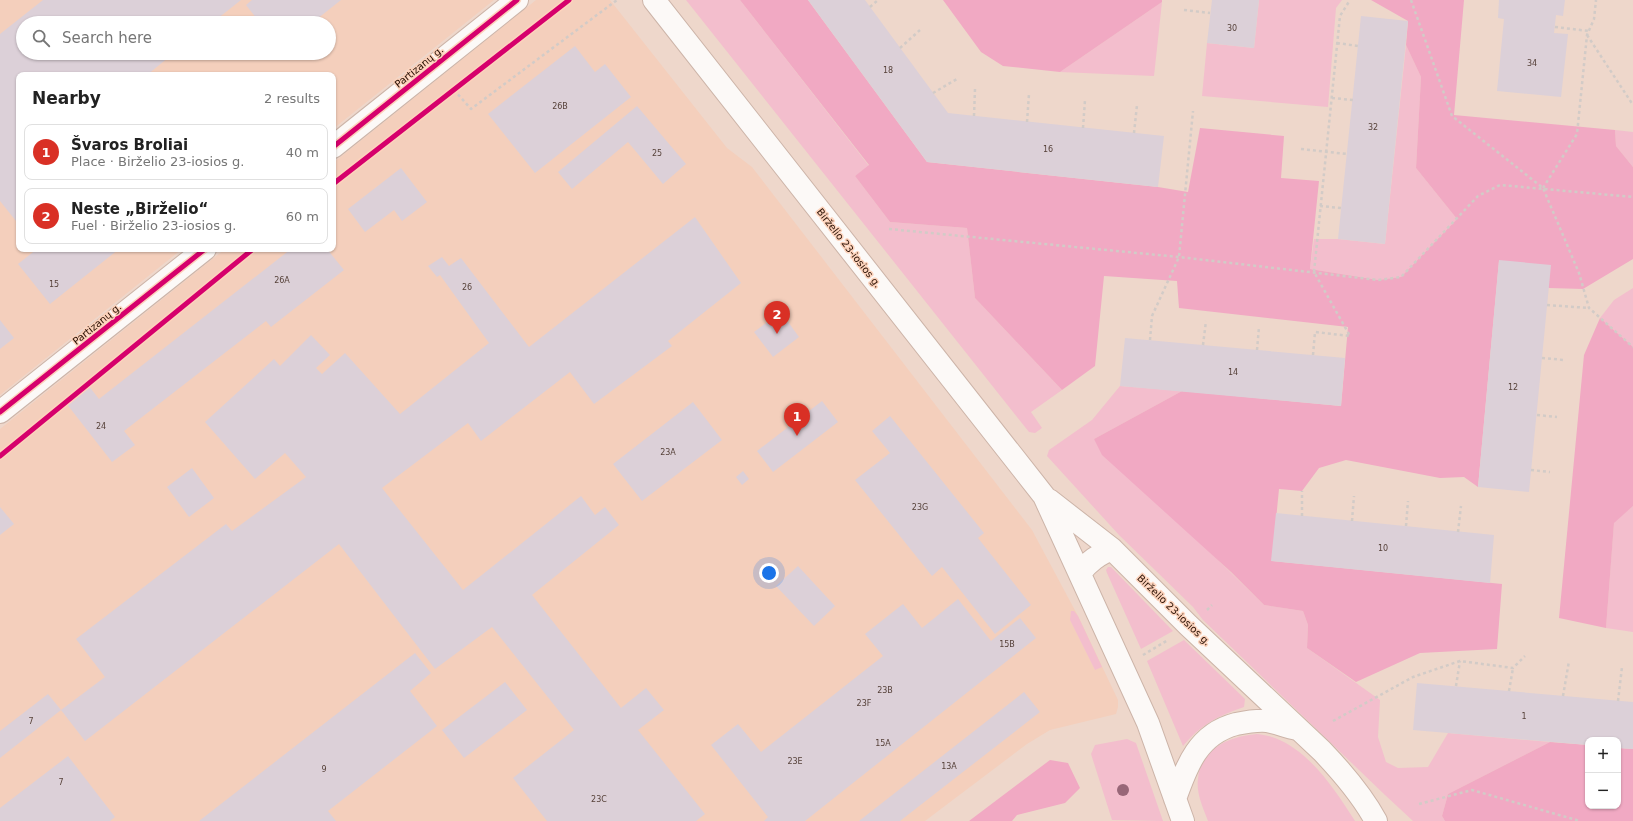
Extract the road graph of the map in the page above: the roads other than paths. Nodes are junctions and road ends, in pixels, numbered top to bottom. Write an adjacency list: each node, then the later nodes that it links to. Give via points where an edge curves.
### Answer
1 (517, 0): 3 (main road, Partizanų g.)
2 (654, 0): 6 (main road, Birželio 23-iosios g.)
3 (336, 145)
4 (201, 252): 5 (main road, Partizanų g.)
5 (0, 412)
6 (1044, 496): 7 (main road, Birželio 23-iosios g.); 8 (main road, Birželio 23-iosios g.)
7 (1112, 550): 8 (main road, via 1099,554); 9 (main road, Birželio 23-iosios g.)
8 (1080, 573): 10 (main road, Birželio 23-iosios g., via 1148,723)
9 (1298, 730): 10 (main road, Birželio 23-iosios g., via 1267,721 1250,721 1228,727 1208,738 1195,753 1184,773); 11 (main road, Birželio 23-iosios g., via 1343,773)
10 (1175, 799): 12 (main road, Birželio 23-iosios g.)
11 (1372, 813): 13 (main road, Birželio 23-iosios g.)
12 (1182, 821)
13 (1389, 821)

